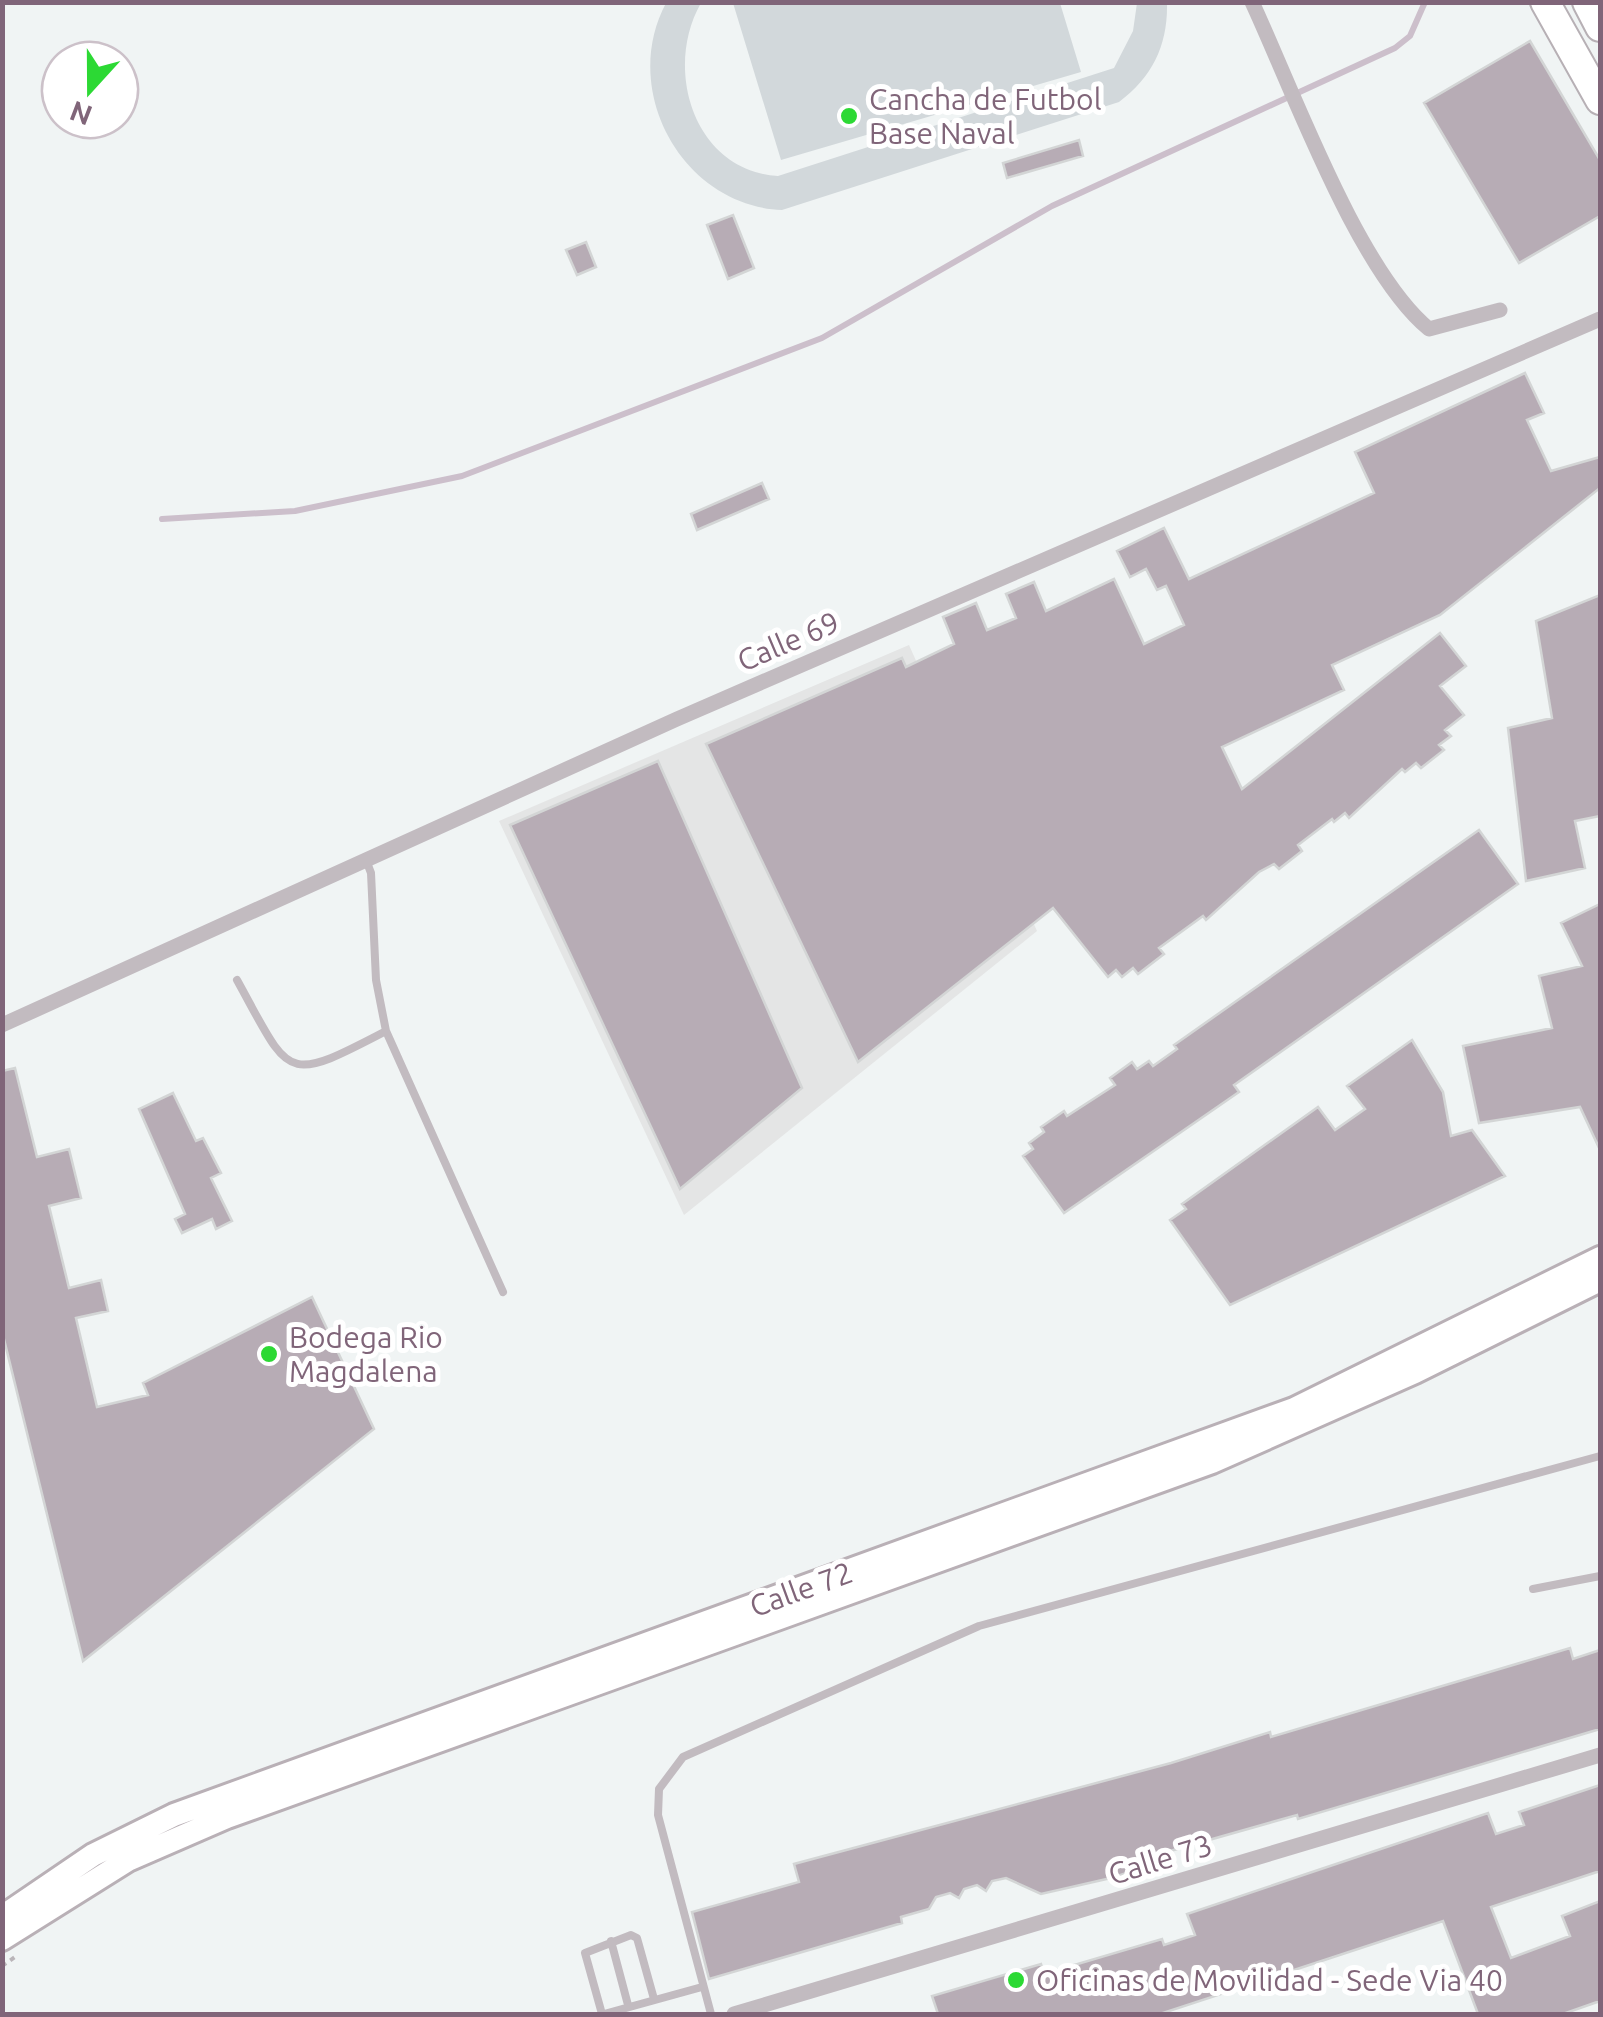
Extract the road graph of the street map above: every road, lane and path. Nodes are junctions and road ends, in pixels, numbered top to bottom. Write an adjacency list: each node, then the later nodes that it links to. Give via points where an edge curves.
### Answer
1 (1252, 2): 6 (street, via 1351,218 1410,313 1430,329)
2 (1545, 2): 5 (highway)
3 (1587, 2): 4 (highway)
4 (1600, 28)
5 (1600, 100)
6 (1500, 310)
7 (1600, 319): 8 (street, Calle 69)
8 (366, 860): 10 (street, Calle 69); 11 (lane)
9 (237, 980): 11 (lane, via 279,1056 302,1066 321,1065)
10 (2, 1024)
11 (386, 1030): 14 (lane)
12 (1600, 1258): 19 (main road, Calle 72, via 1294,1409 174,1815 93,1855)
13 (1600, 1280): 20 (main road, Calle 72, via 1212,1462 227,1818 128,1860)
14 (502, 1292)
15 (1600, 1456): 22 (lane, via 979,1626 683,1757 659,1789 658,1815)
16 (1600, 1576): 17 (lane)
17 (1532, 1588)
18 (1600, 1755): 27 (street, Calle 73)
19 (2, 1916)
20 (2, 1938)
21 (610, 1941): 23 (lane, via 638,1938); 24 (lane); 25 (lane, via 585,1954)
22 (702, 1987): 23 (lane); 26 (lane)
23 (654, 1999): 24 (lane)
24 (628, 2005): 25 (lane)
25 (603, 2014)
26 (710, 2014)
27 (734, 2014)

